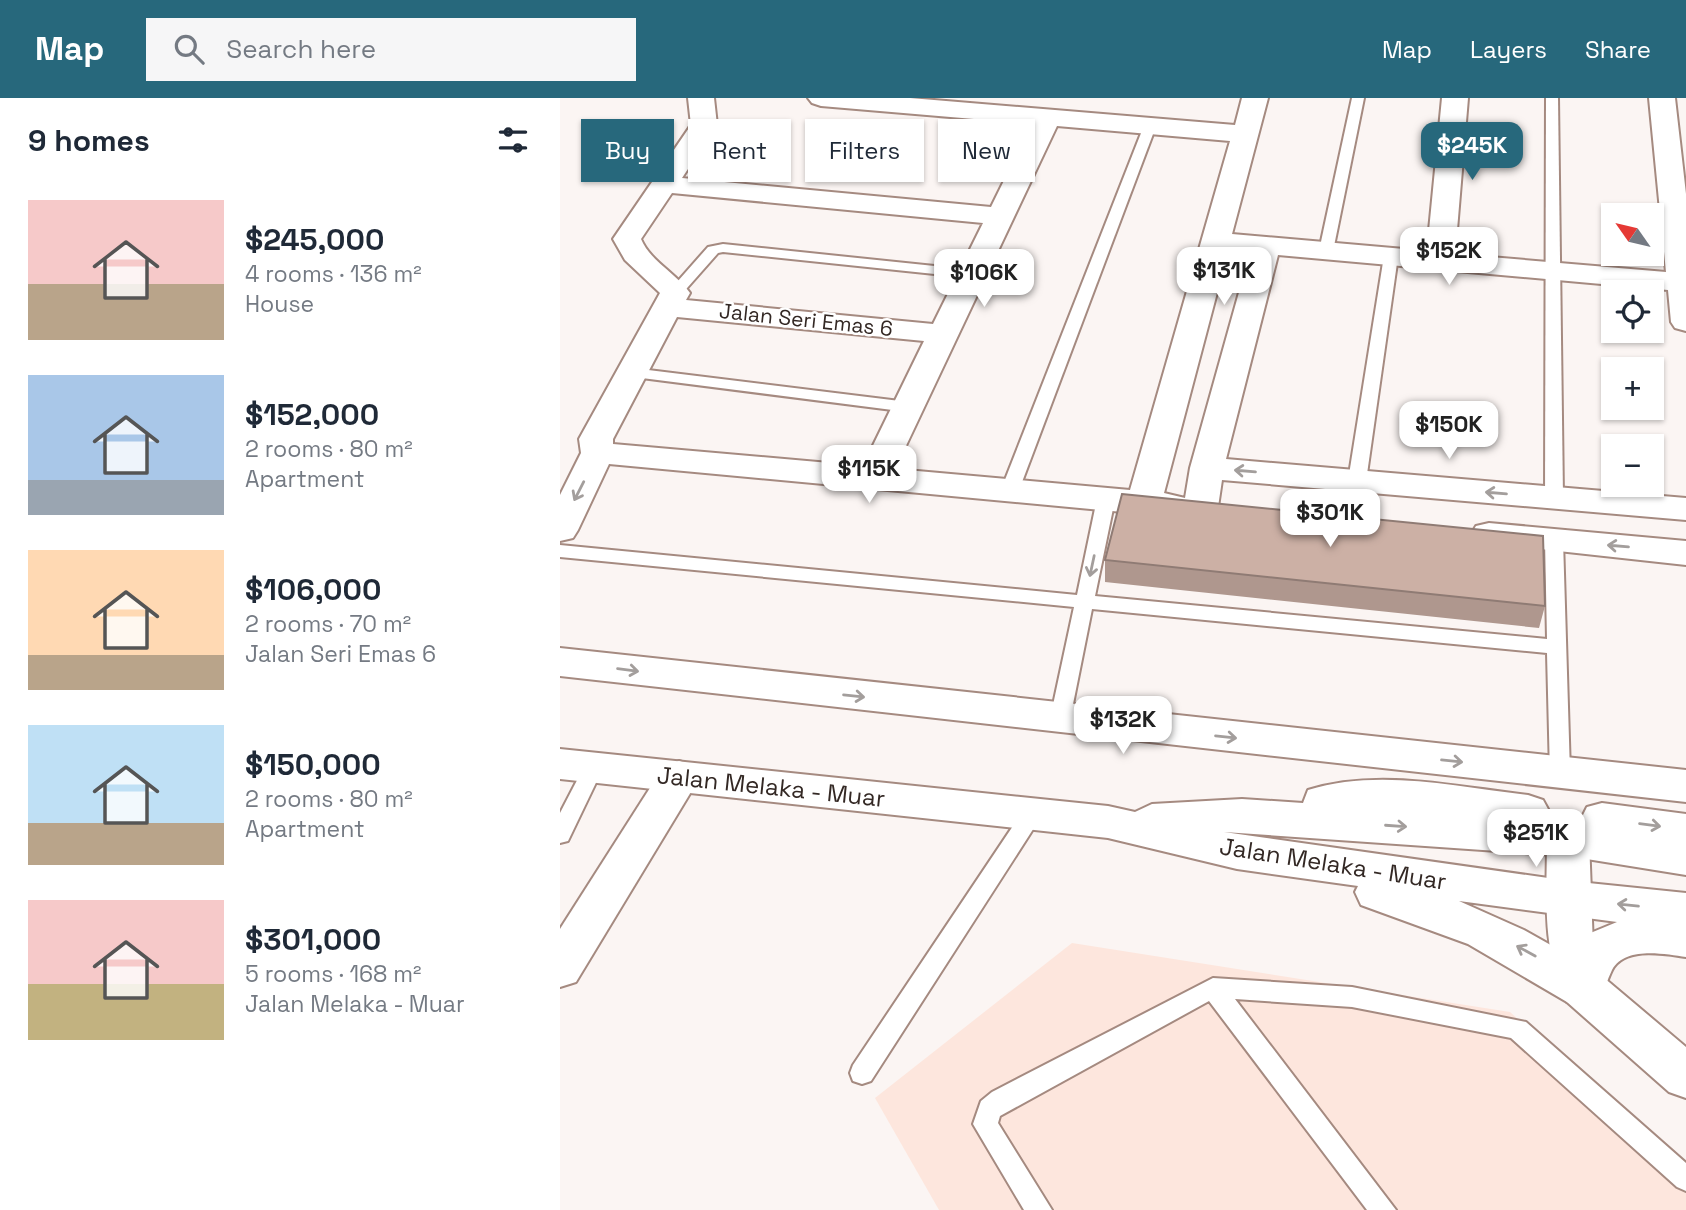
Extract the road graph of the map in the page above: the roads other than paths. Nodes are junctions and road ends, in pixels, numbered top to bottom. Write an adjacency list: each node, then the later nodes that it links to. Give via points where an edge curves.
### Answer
1 (701, 98): 11 (street, via 704,125)
2 (821, 98): 8 (street)
3 (1255, 98): 10 (street)
4 (1358, 98): 15 (lane)
5 (1455, 98): 17 (street)
6 (1552, 98): 18 (lane)
7 (1662, 98): 20 (street)
8 (1048, 117): 9 (street); 12 (street)
9 (1150, 126): 10 (street); 30 (lane)
10 (1245, 134): 13 (street)
11 (664, 184): 12 (street); 21 (street, via 627,239 630,250 668,281)
12 (1000, 216): 19 (street)
13 (1216, 241): 14 (street); 33 (street)
14 (1266, 245): 15 (street); 27 (street)
15 (1326, 251): 16 (street)
16 (1391, 257): 17 (street); 29 (lane)
17 (1440, 261): 18 (street)
18 (1552, 271): 20 (street); 31 (lane)
19 (973, 274): 21 (lane, via 723,248 713,250); 23 (street)
20 (1684, 283): 22 (street)
21 (672, 300): 23 (street, Jalan Seri Emas 6); 24 (street)
22 (1686, 322)
23 (944, 334): 25 (street)
24 (632, 373): 25 (lane); 26 (street, via 596,439)
25 (908, 407): 28 (street)
26 (598, 453): 28 (street); 35 (street, one-way to 35)
27 (1207, 468): 29 (street, one-way to 27); 33 (street, via 1214,508)
28 (874, 478): 30 (street)
29 (1357, 481): 31 (street, one-way to 29)
30 (1010, 491): 32 (street)
31 (1554, 498): 34 (street)
32 (1106, 499): 33 (street); 40 (lane, one-way to 40)
33 (1144, 503)
34 (1686, 509)
35 (560, 530)
36 (1459, 531): 37 (street)
37 (1554, 540): 39 (street, one-way to 37); 41 (lane)
38 (560, 551): 40 (lane)
39 (1686, 553)
40 (1084, 599): 41 (lane); 43 (lane)
41 (1556, 647): 45 (lane)
42 (560, 662): 43 (street, one-way to 43)
43 (1060, 719): 45 (street, one-way to 45)
44 (576, 766): 46 (street, Jalan Melaka - Muar); 51 (lane)
45 (1560, 773): 47 (street)
46 (679, 777): 48 (street, Jalan Melaka - Muar); 57 (street)
47 (1686, 786)
48 (1032, 814): 50 (street, Jalan Melaka - Muar); 60 (lane)
49 (1686, 830): 50 (street, one-way to 49, via 1342,797 1411,799)
50 (1239, 834): 52 (street, Jalan Melaka - Muar, one-way to 52); 54 (street, Jalan Melaka - Muar); 59 (street, one-way to 50, via 1528,951 1435,908)
51 (560, 835)
52 (1568, 839): 53 (street, Jalan Melaka - Muar); 54 (street)
53 (1686, 858)
54 (1569, 899): 55 (street, Jalan Melaka - Muar, one-way to 54); 59 (street, via 1570,947)
55 (1686, 911)
56 (1686, 938): 59 (street, via 1617,939 1597,955)
57 (560, 968)
58 (1213, 988): 62 (lane, via 1352,998 1518,1029); 63 (lane, via 990,1109 985,1124); 64 (lane)
59 (1583, 988): 61 (street)
60 (862, 1073)
61 (1686, 1077)
62 (1686, 1179)
63 (1040, 1210)
64 (1383, 1210)

